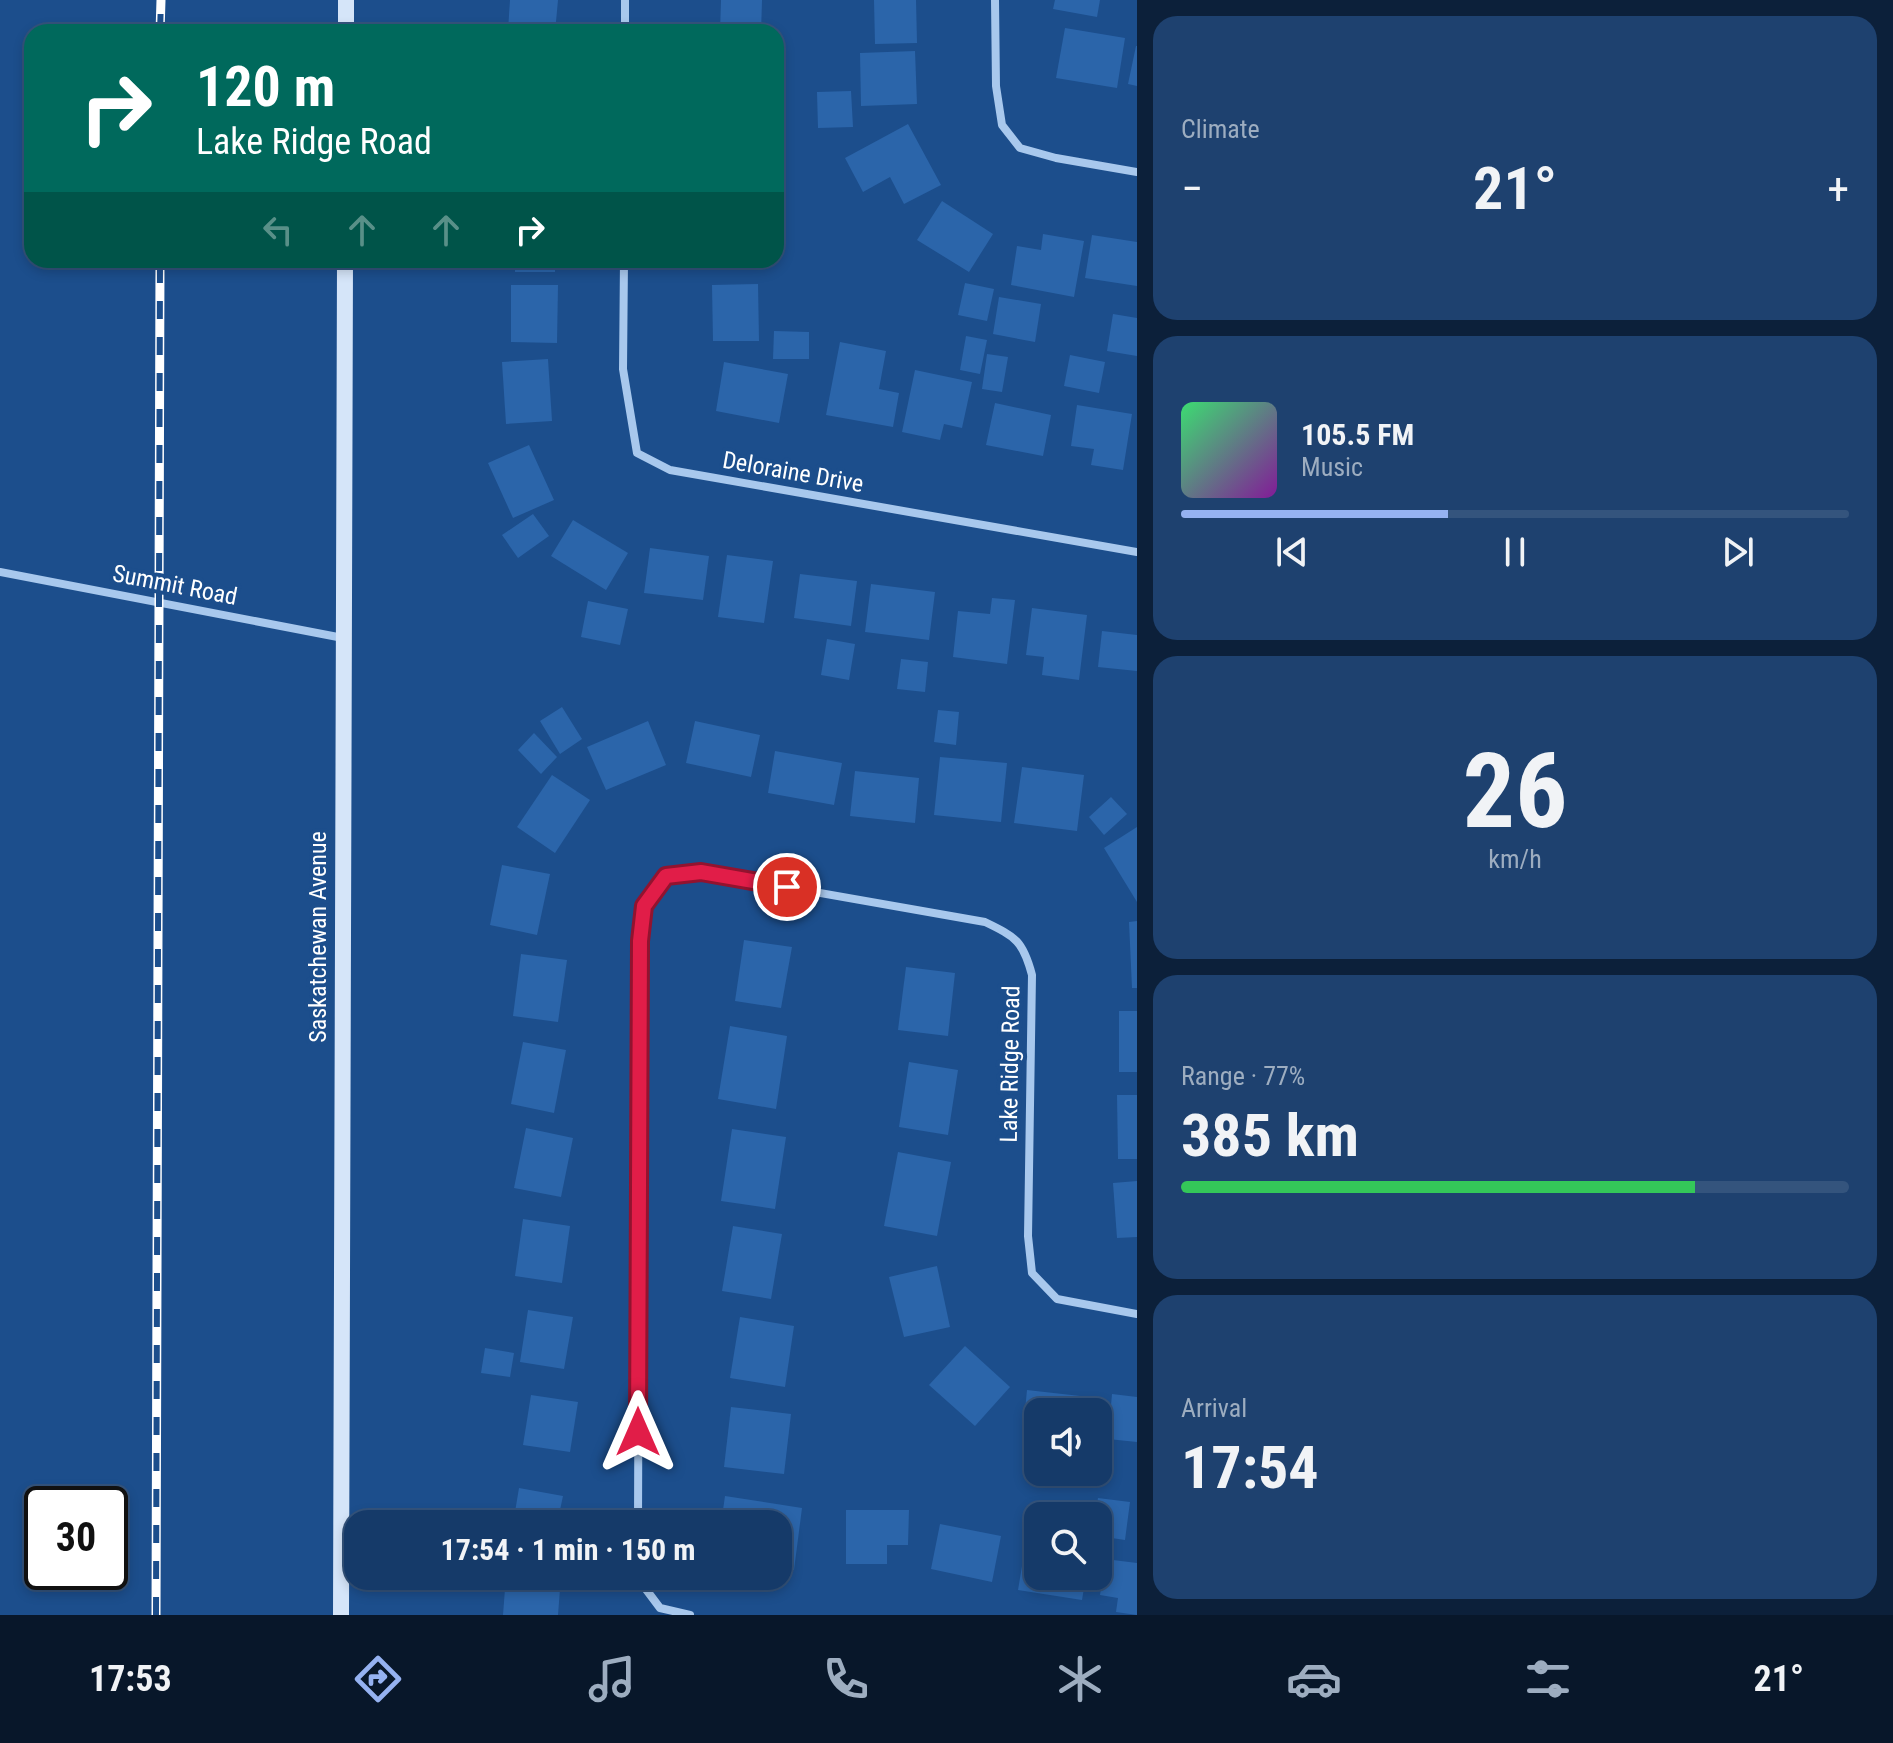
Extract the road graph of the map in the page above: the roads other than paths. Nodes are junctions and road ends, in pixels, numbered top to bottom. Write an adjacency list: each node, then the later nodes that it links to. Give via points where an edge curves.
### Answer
1 (346, 0): 4 (main road)
2 (625, 0): 5 (street)
3 (995, 0): 6 (street, via 1002,125 1020,148)
4 (346, 24)
5 (625, 24)
6 (1137, 172)
7 (345, 268): 11 (main road, Saskatchewan Avenue)
8 (624, 268): 9 (street, Deloraine Drive, via 623,369 637,453 670,470)
9 (1137, 552)
10 (0, 572): 11 (street, Summit Road)
11 (343, 638): 15 (main road, Saskatchewan Avenue)
12 (1137, 1314): 13 (street, Lake Ridge Road, via 1057,1299 1032,1273 1032,975 1026,951 1010,934 985,922 701,872 666,876 644,906 640,941)
13 (638, 1510)
14 (646, 1590): 16 (street, via 660,1608)
15 (341, 1615)
16 (690, 1615)

